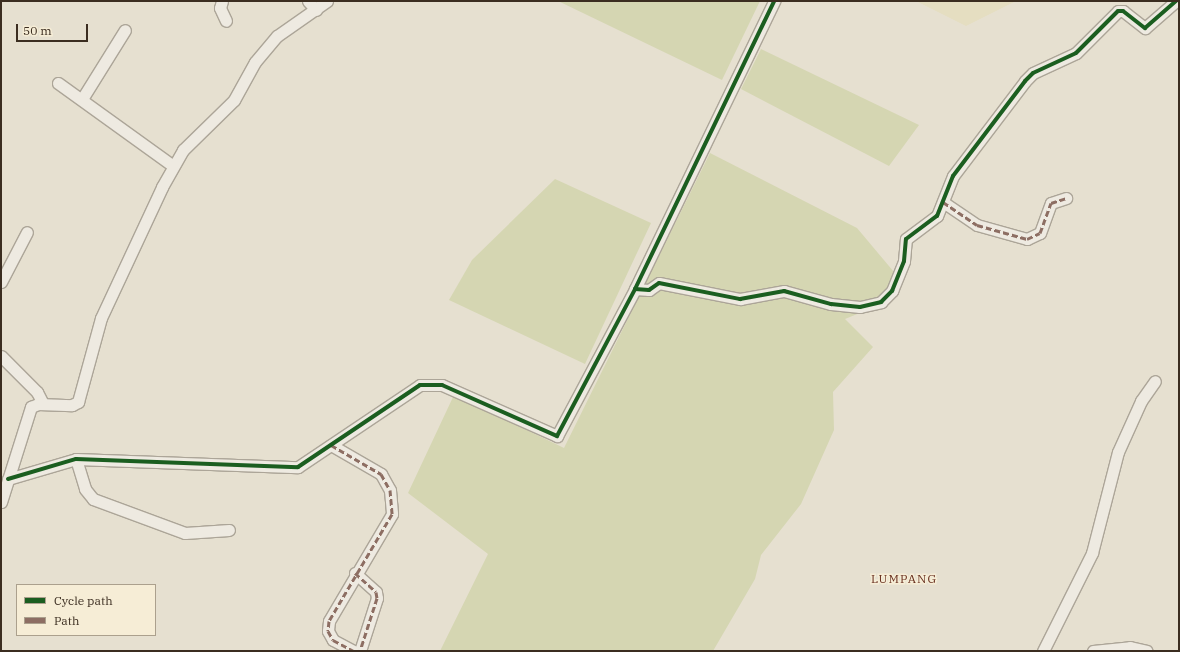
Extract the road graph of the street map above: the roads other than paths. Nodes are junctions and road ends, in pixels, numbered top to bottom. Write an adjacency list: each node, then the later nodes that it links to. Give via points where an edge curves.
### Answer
1 (222, 1): 7 (street, via 220,8)
2 (308, 1): 6 (street)
3 (328, 1): 6 (street)
4 (774, 1): 16 (street)
5 (1176, 1): 13 (street, via 1145,28 1123,11 1118,11 1076,53 1033,73 953,176)
6 (316, 10): 11 (street, via 277,36 264,51 234,100 200,131)
7 (226, 21)
8 (125, 30): 10 (street)
9 (58, 83): 10 (street)
10 (82, 99): 11 (street)
11 (173, 166): 19 (street, via 101,318 78,402 72,405)
12 (1066, 198): 13 (street, via 1051,203 1040,233 1027,239 977,225)
13 (943, 202): 16 (street, via 937,216 906,239 904,261 892,291 881,302 860,307 831,304 784,291 740,300 659,283 649,290)
14 (27, 232): 15 (street)
15 (1, 282)
16 (636, 289): 20 (street, via 557,436 442,386 420,385)
17 (1, 356): 19 (street, via 37,392)
18 (1154, 381): 28 (street, via 1141,401 1118,452 1092,553)
19 (43, 404): 22 (street, via 31,407 29,411)
20 (331, 445): 21 (street, via 298,467 286,469); 25 (street, via 381,474 390,490 392,514)
21 (76, 459): 22 (street); 24 (street, via 85,489 93,499 185,533 211,529)
22 (8, 478): 23 (street)
23 (1, 502)
24 (228, 530)
25 (355, 573): 26 (street, via 329,621 328,631 333,640); 27 (street, via 376,592 377,598)
26 (354, 651)
27 (360, 651)
28 (1043, 651)
29 (1093, 651): 30 (street, via 1130,647)
30 (1147, 651)

